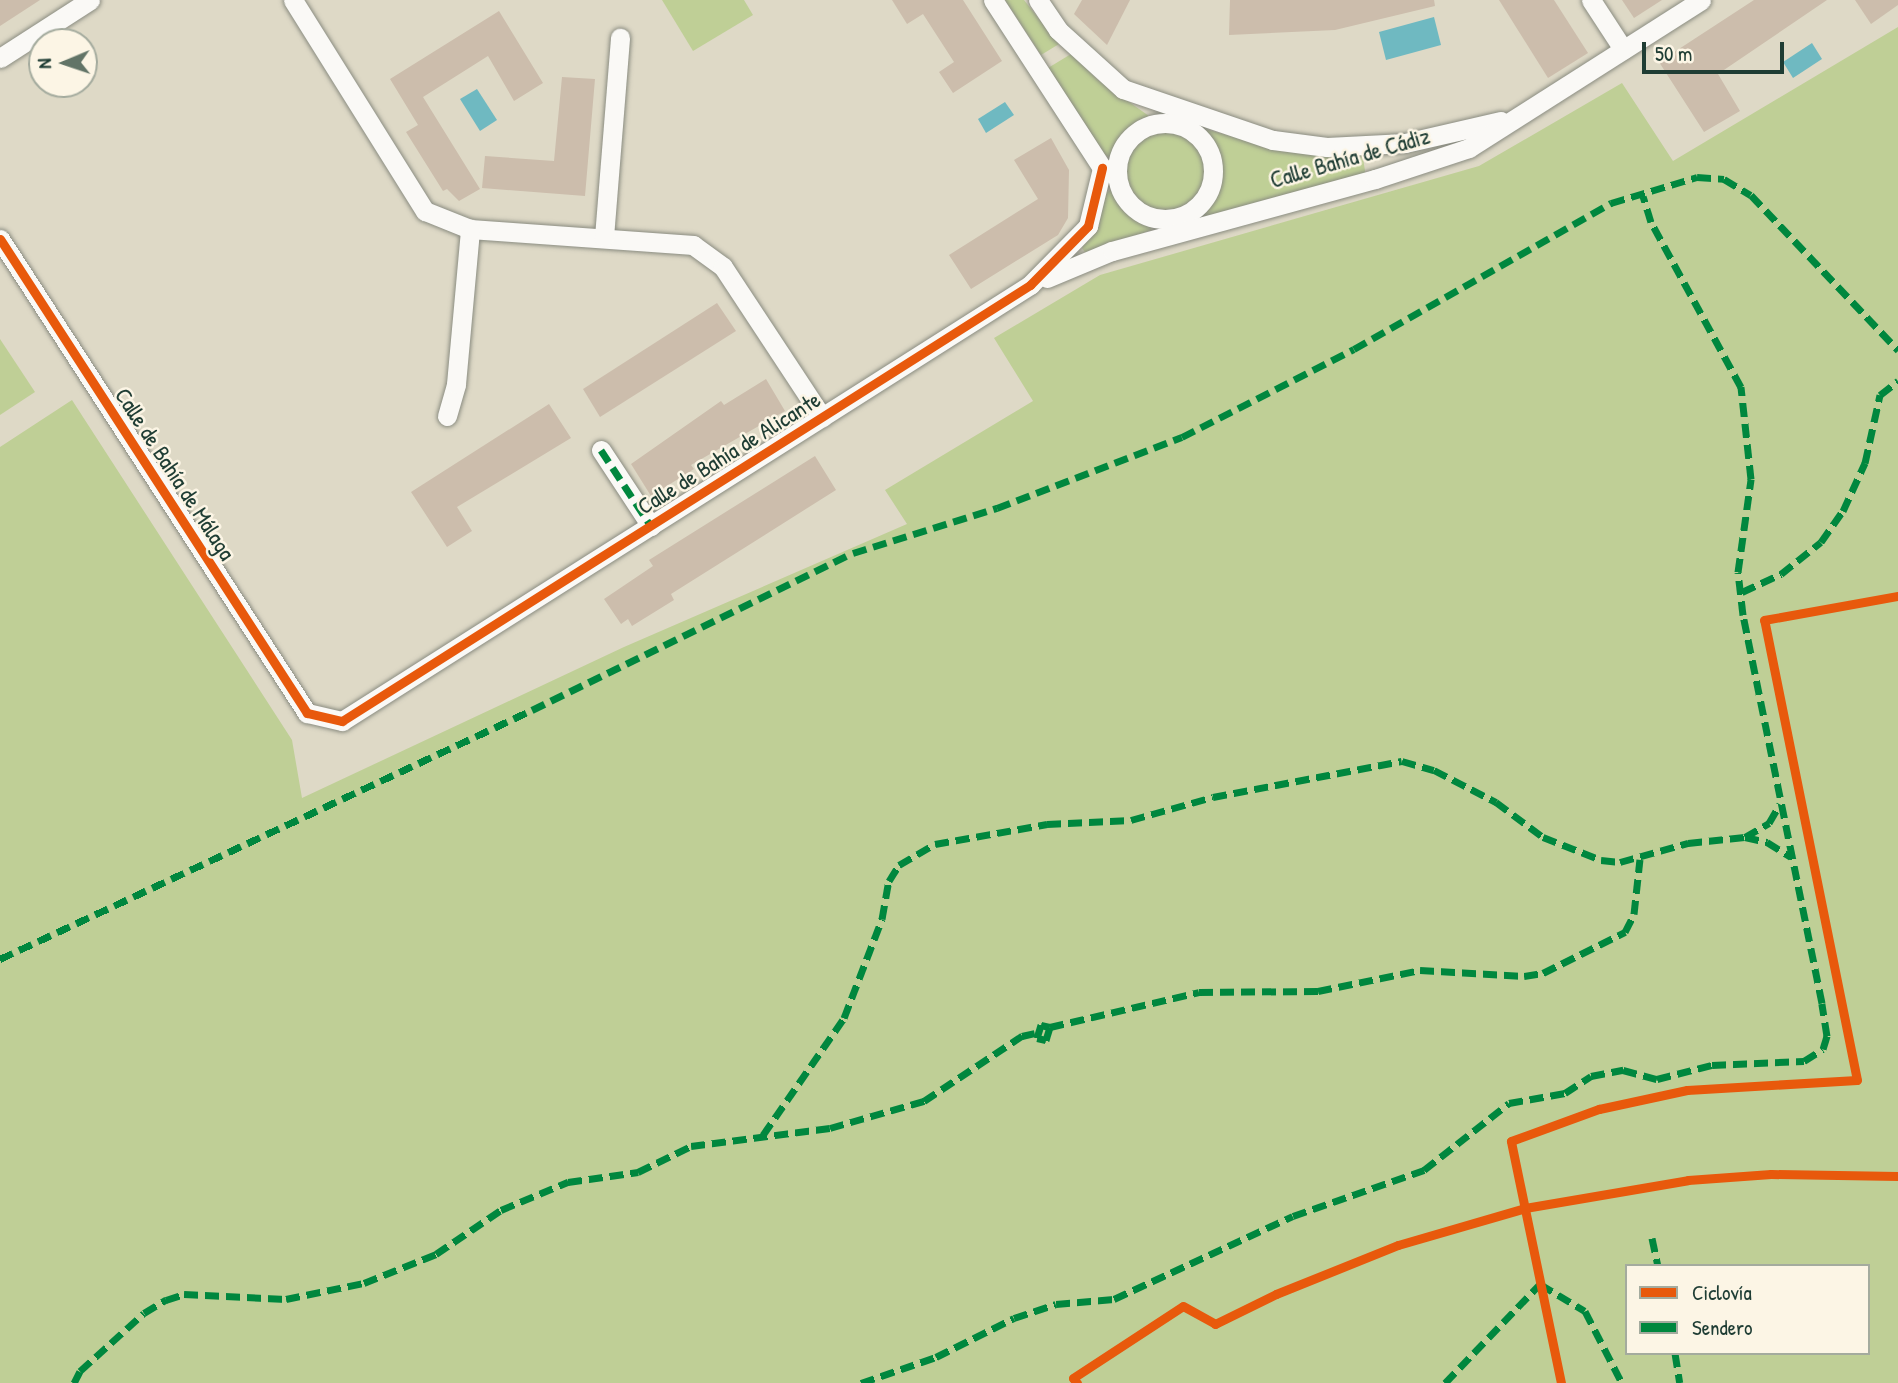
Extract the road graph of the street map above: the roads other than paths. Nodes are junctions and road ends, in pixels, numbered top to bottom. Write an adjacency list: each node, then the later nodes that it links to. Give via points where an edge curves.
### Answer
1 (90, 0): 9 (street)
2 (293, 0): 14 (street, via 425,211)
3 (993, 0): 12 (street)
4 (1038, 0): 11 (street, Calle Bahía de Cádiz, via 1058,30 1123,89)
5 (1591, 0): 8 (street)
6 (1701, 0): 8 (street, Calle Bahía de Cádiz)
7 (620, 38): 15 (street)
8 (1623, 49): 10 (street, Calle Bahía de Cádiz)
9 (0, 58)
10 (1519, 116): 11 (street, Calle Bahía de Cádiz, via 1405,143 1326,147 1273,140); 13 (street, Calle Bahía de Cádiz, via 1469,148 1376,179)
11 (1186, 119): 12 (street, via 1139,131); 13 (street, via 1212,163 1207,194)
12 (1109, 168): 13 (street, via 1137,210 1151,218); 17 (street, Calle de Bahía de Alicante, via 1088,226)
13 (1185, 222): 17 (street, Calle de Bahía de Alicante)
14 (470, 229): 15 (street); 18 (street, via 456,384)
15 (604, 237): 19 (street, via 693,245 723,267)
16 (0, 239): 22 (street, Calle de Bahía de Málaga, via 307,713)
17 (1030, 285): 19 (street, Calle de Bahía de Alicante)
18 (447, 416)
19 (822, 417): 21 (street, Calle de Bahía de Alicante)
20 (601, 450): 21 (street)
21 (651, 526): 22 (street, Calle de Bahía de Alicante, via 356,715 342,722)
22 (326, 721)

